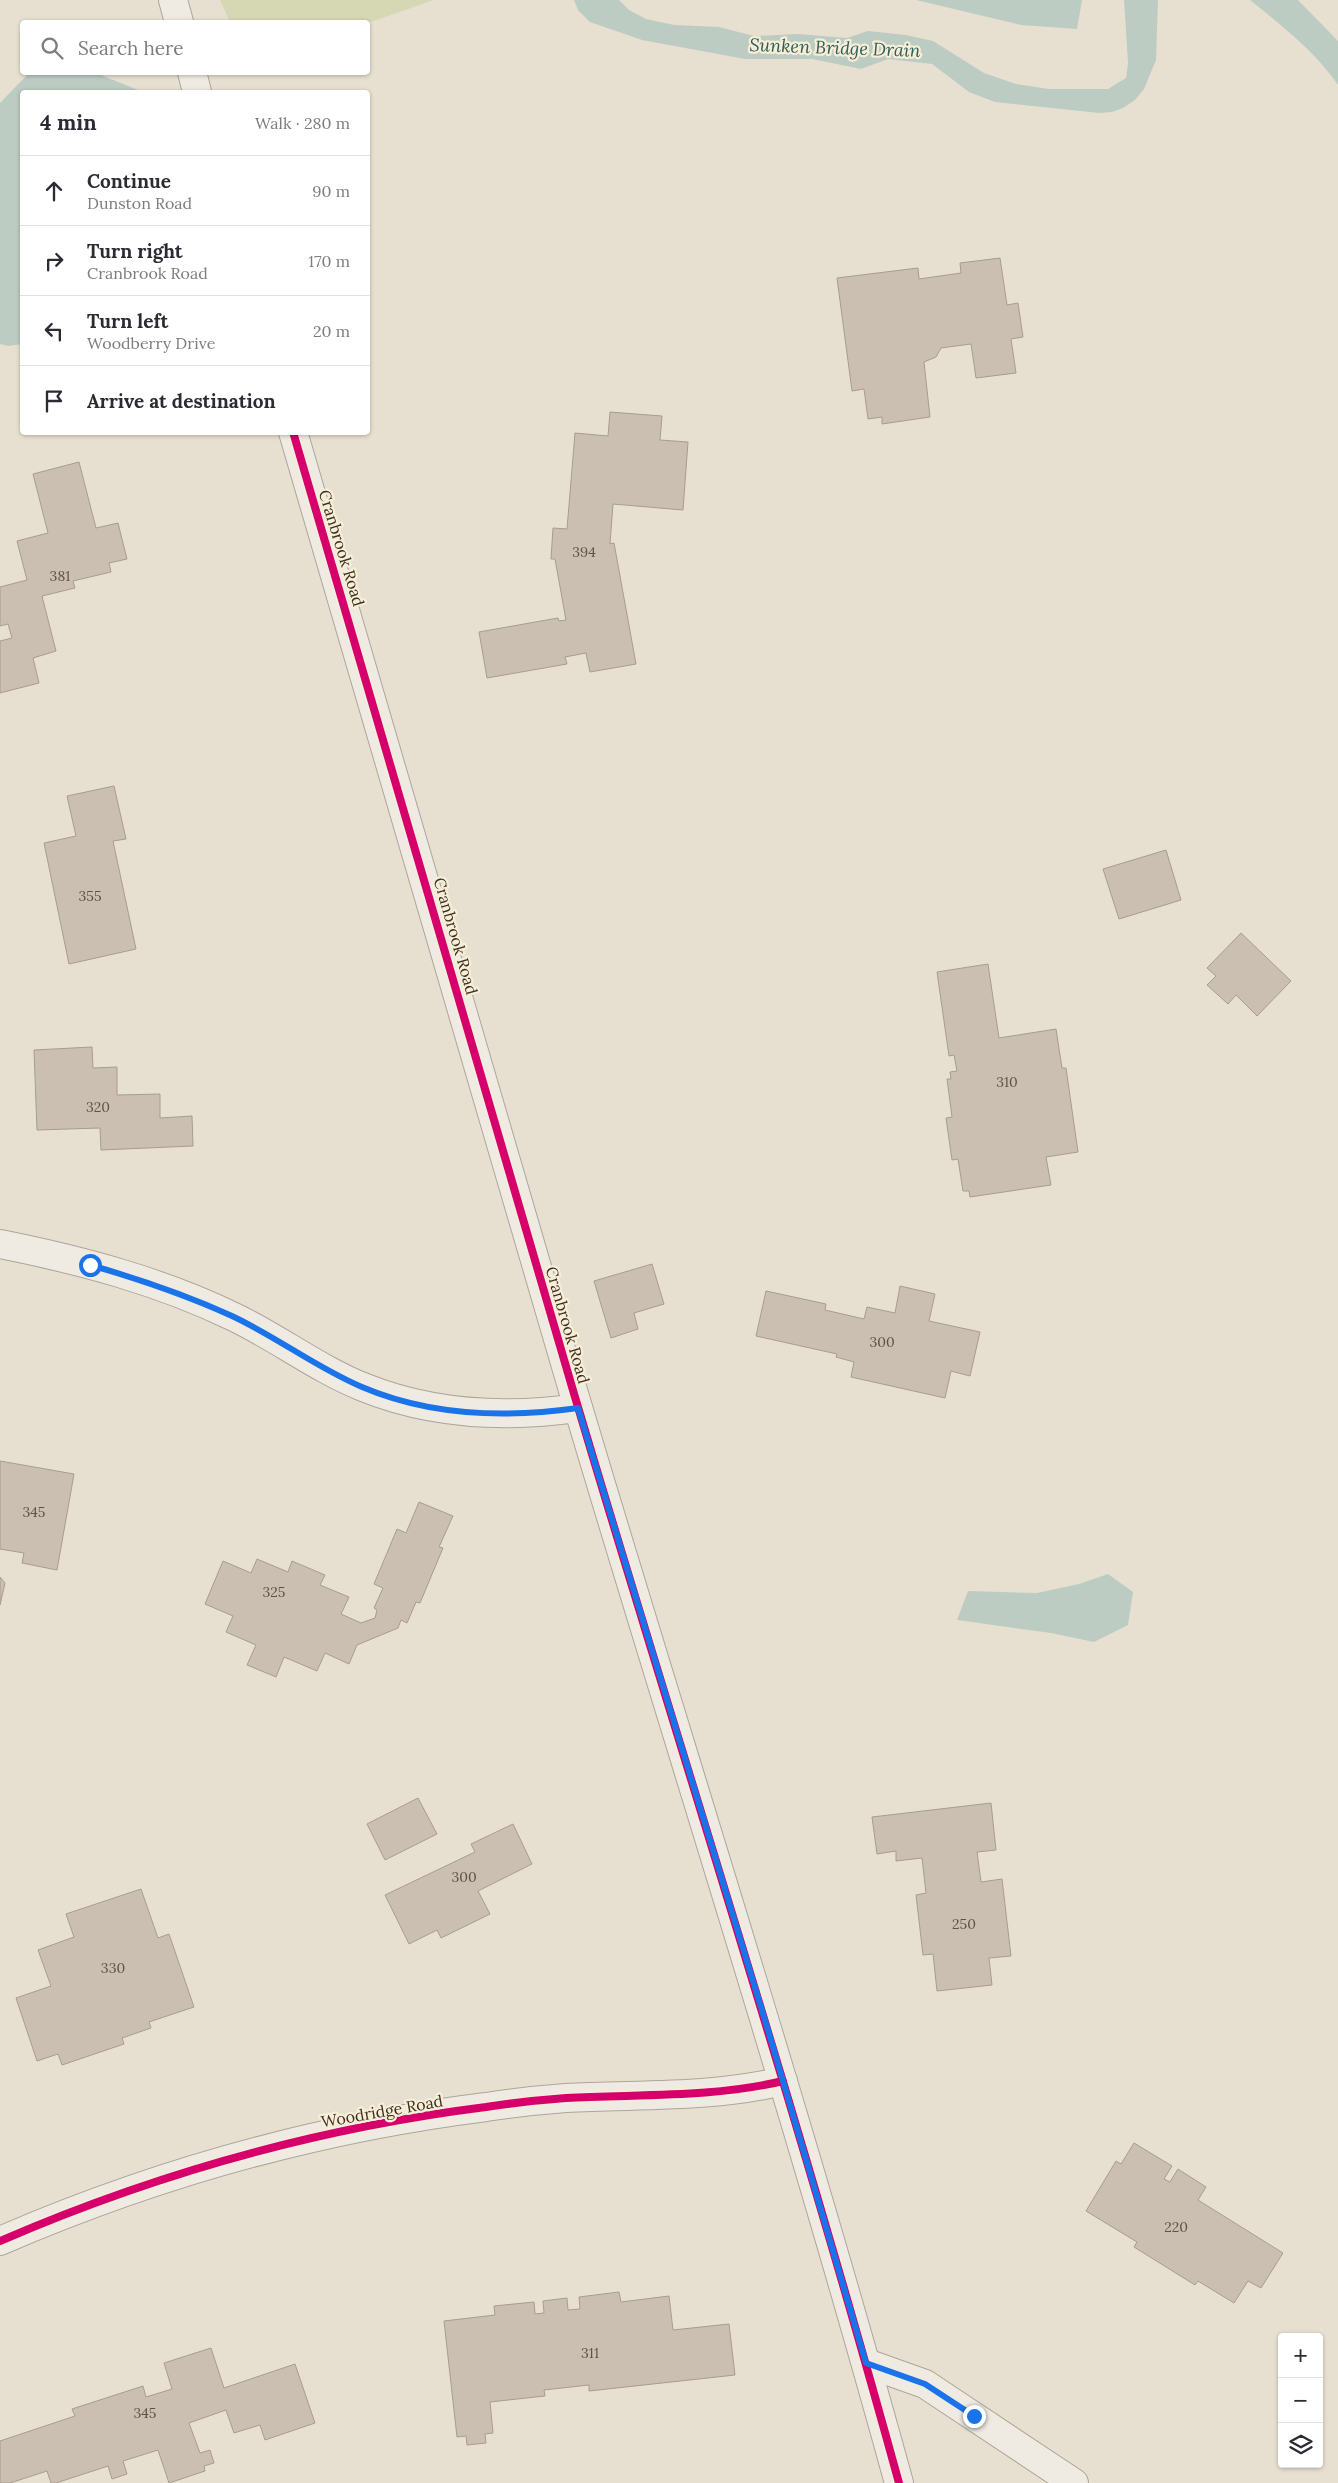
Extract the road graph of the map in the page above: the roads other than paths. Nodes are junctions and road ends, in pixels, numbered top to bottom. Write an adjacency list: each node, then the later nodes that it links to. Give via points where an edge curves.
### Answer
1 (173, 0): 2 (street)
2 (178, 20)
3 (193, 75): 4 (street)
4 (196, 90)
5 (294, 435): 7 (street, Cranbrook Road)
6 (0, 1244): 7 (street, via 90,1265 193,1299 234,1317 363,1388 401,1400 446,1410 488,1414 532,1414)
7 (578, 1408): 8 (street, Cranbrook Road)
8 (783, 2081): 9 (street, Woodridge Road, via 714,2093 565,2098 485,2107 357,2128 182,2173 83,2207); 10 (street, Cranbrook Road)
9 (0, 2241)
10 (866, 2363): 11 (street, Cranbrook Road); 12 (street, via 925,2384)
11 (899, 2483)
12 (1074, 2483)

